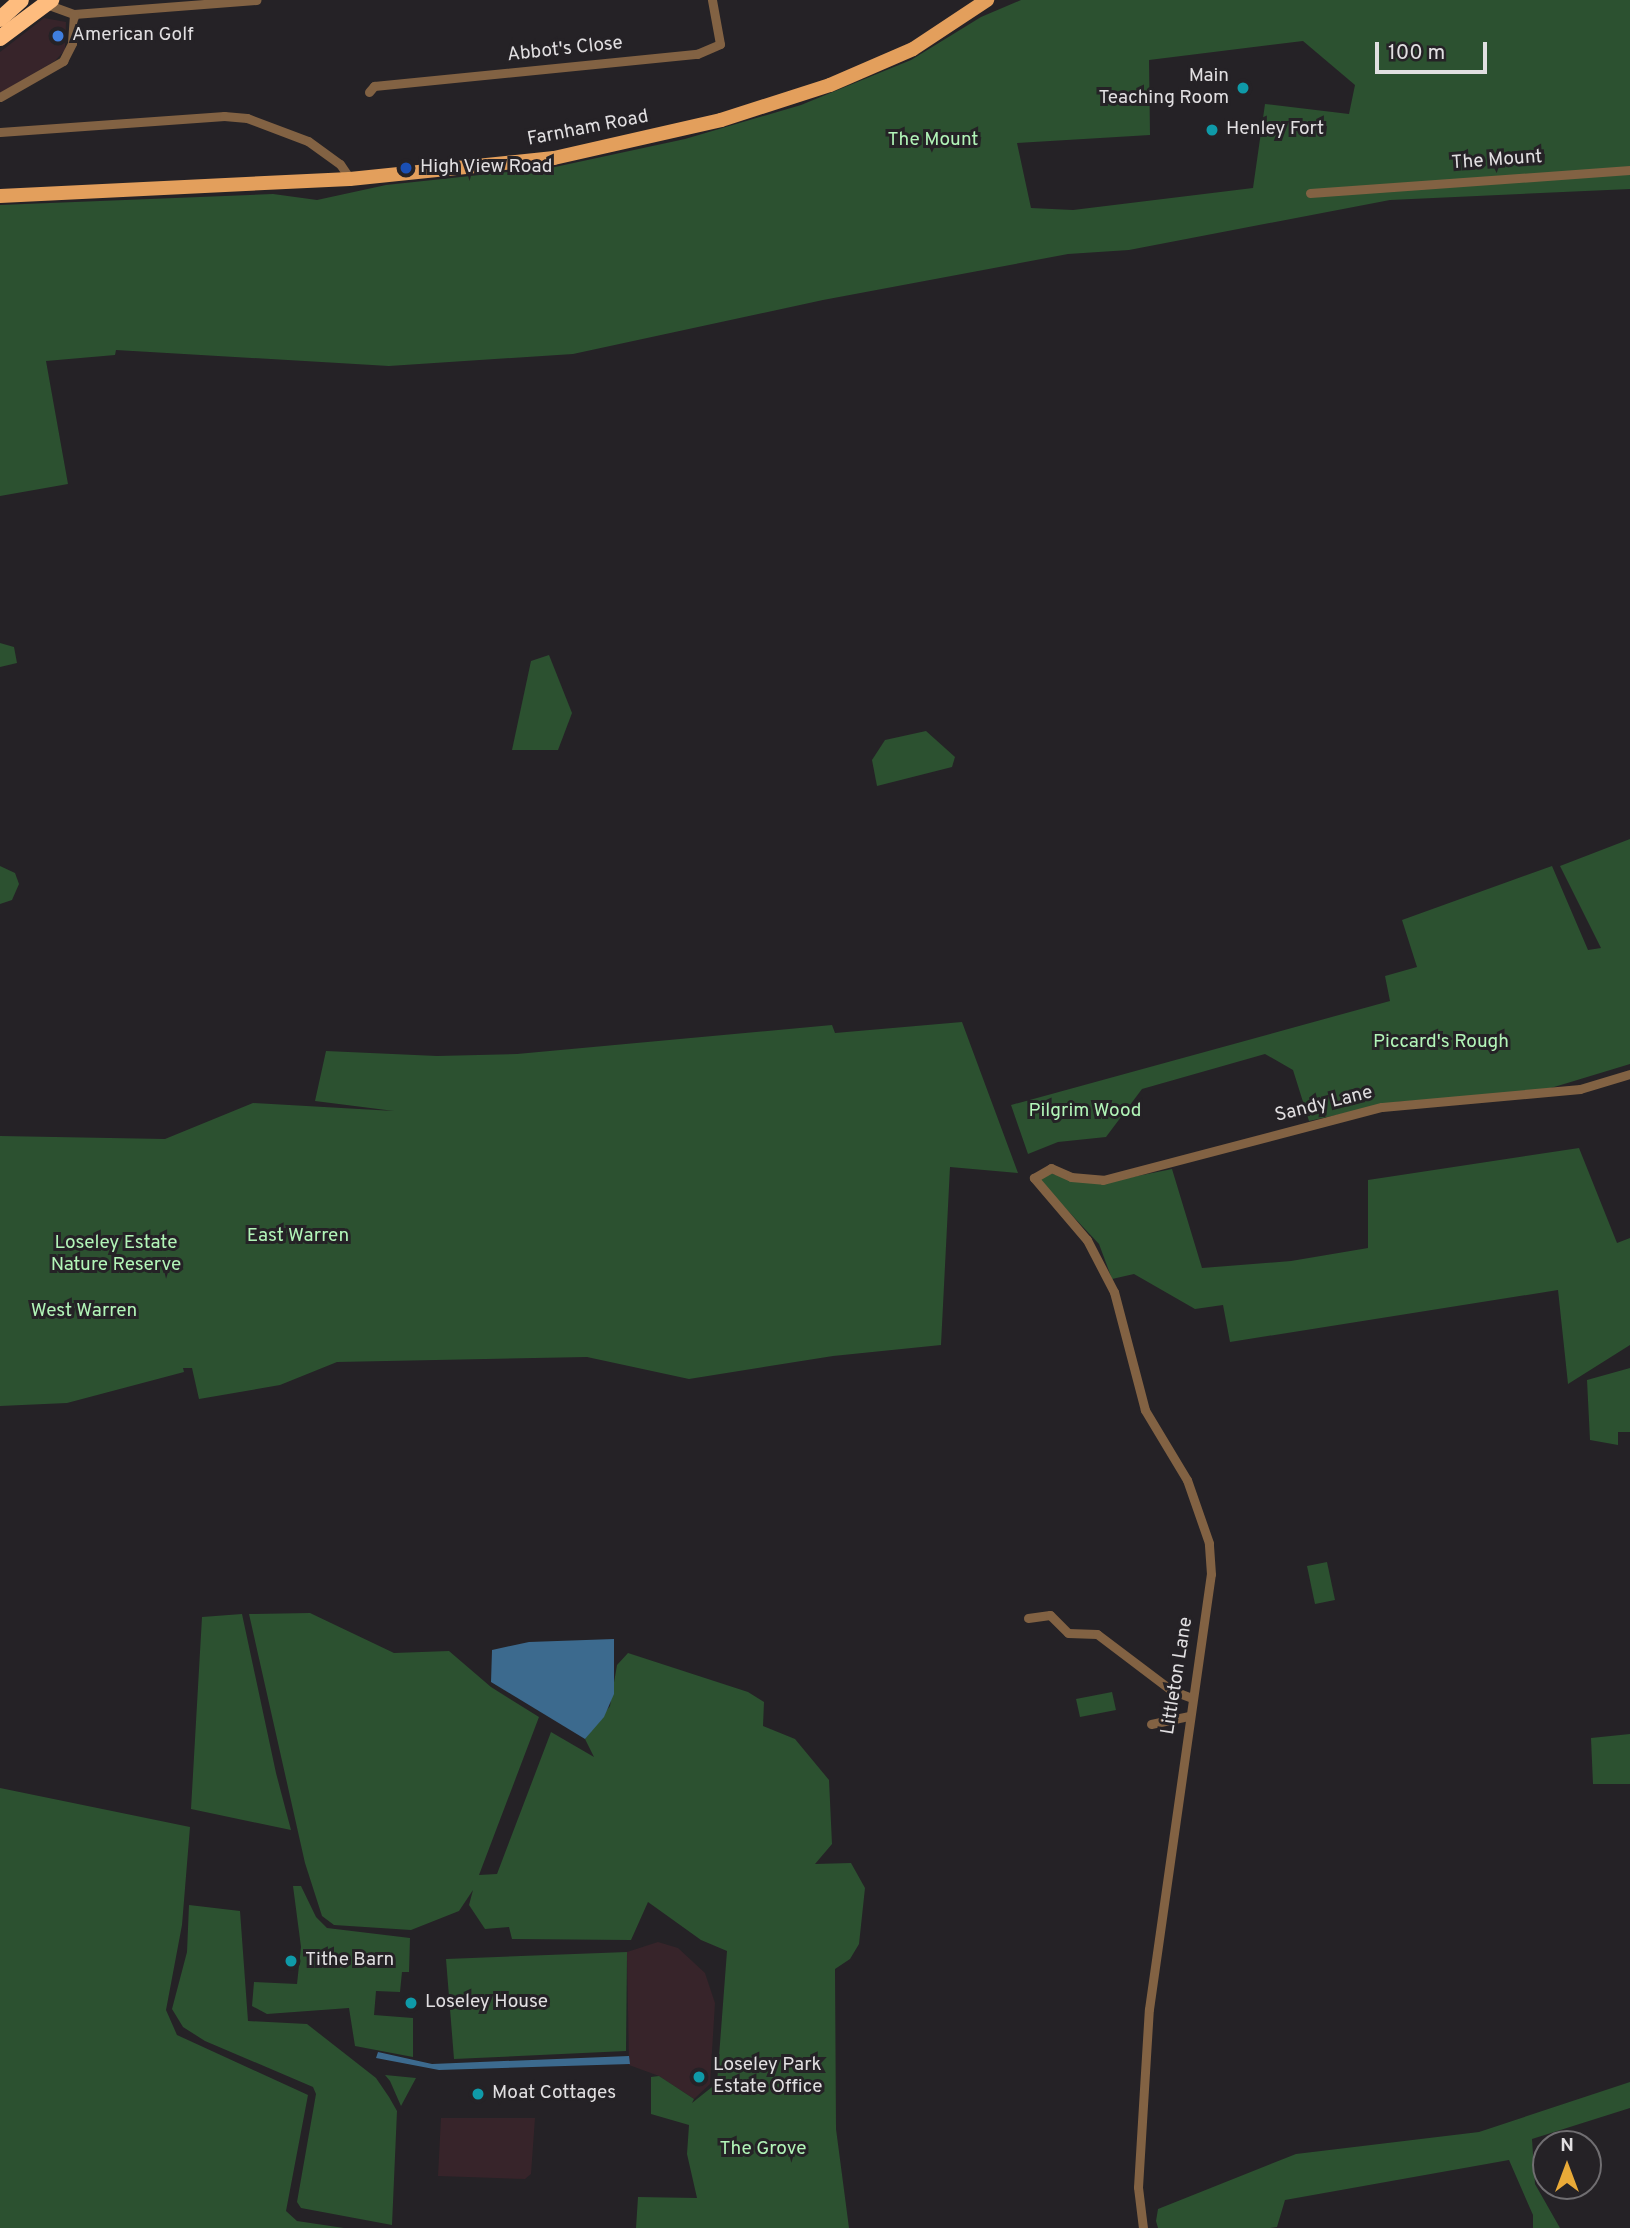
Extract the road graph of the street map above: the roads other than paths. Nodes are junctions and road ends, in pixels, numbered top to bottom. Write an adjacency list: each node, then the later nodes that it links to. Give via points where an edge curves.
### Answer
1 (21, 0): 7 (highway)
2 (256, 0): 6 (street)
3 (712, 0): 9 (street, Abbot's Close, via 720,44 697,54 374,86)
4 (987, 0): 13 (main road, Farnham Road, via 913,49 765,108 554,158)
5 (49, 2): 6 (street); 8 (highway)
6 (74, 14): 10 (street, via 72,43 63,61)
7 (0, 19)
8 (0, 38)
9 (369, 92)
10 (0, 97)
11 (0, 132): 13 (street, via 247,118 308,141 340,164)
12 (1630, 170): 14 (street, The Mount)
13 (350, 179): 15 (main road, Farnham Road)
14 (1310, 193)
15 (0, 196)
16 (1630, 1074): 17 (street, Sandy Lane, via 1580,1089 1382,1107 1103,1180 1071,1177 1051,1168)
17 (1034, 1178): 19 (street, Littleton Lane, via 1087,1240 1114,1292 1144,1410 1175,1454 1198,1505 1209,1543 1211,1574)
18 (1028, 1618): 19 (street, via 1050,1615 1068,1633 1097,1634 1171,1690)
19 (1192, 1698): 20 (street, Littleton Lane)
20 (1188, 1716): 21 (street); 22 (street, Littleton Lane, via 1149,2009 1138,2187)
21 (1151, 1724)
22 (1142, 2225)

